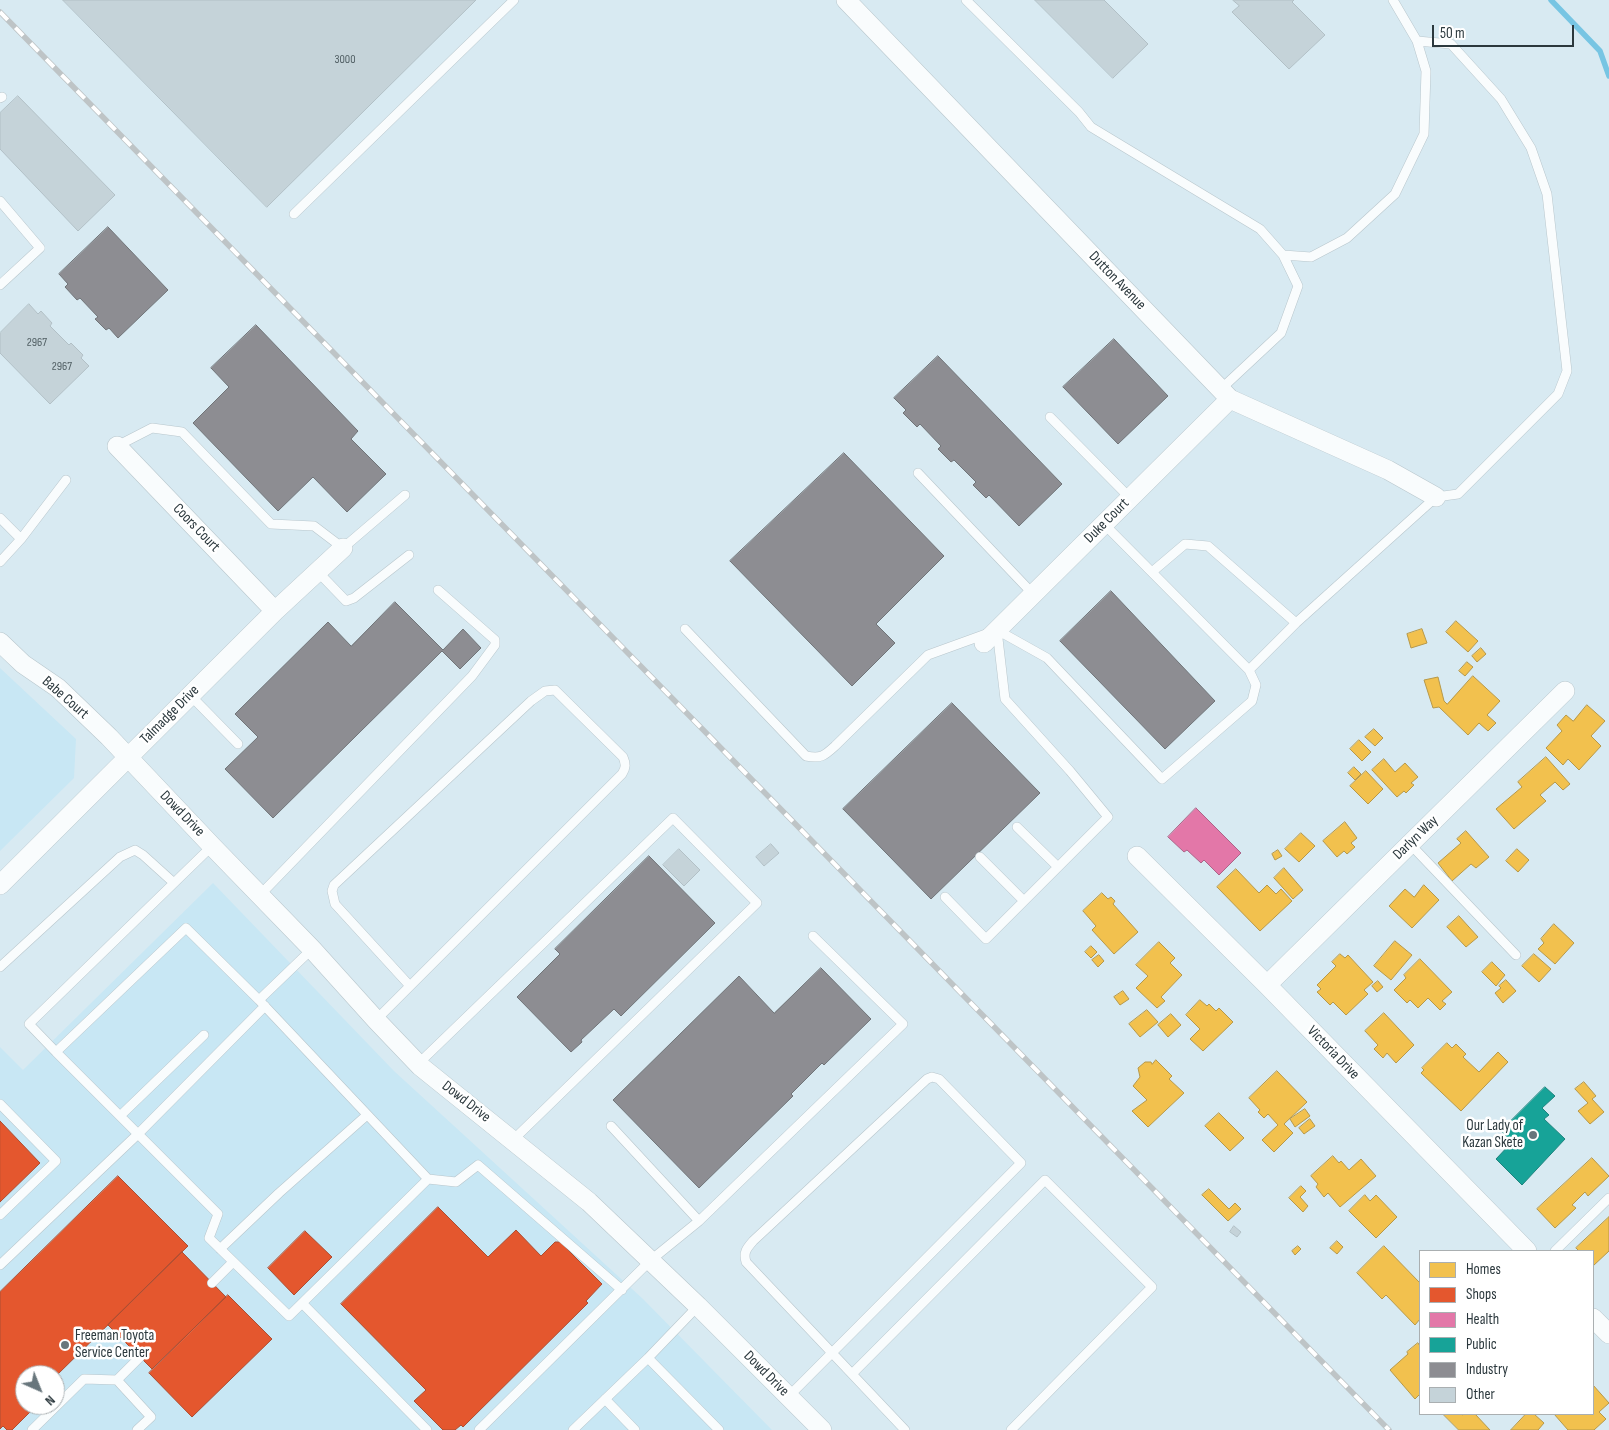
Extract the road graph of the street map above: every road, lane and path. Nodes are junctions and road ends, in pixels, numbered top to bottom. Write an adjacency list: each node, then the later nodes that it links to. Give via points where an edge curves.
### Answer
1 (514, 0): 7 (lane)
2 (846, 0): 10 (street, Dutton Avenue)
3 (966, 0): 8 (lane, via 1091,127 1260,229)
4 (1393, 0): 5 (lane)
5 (1417, 41): 8 (lane, via 1426,71 1424,134 1395,194 1347,238 1311,258); 16 (lane, via 1451,44 1501,99 1531,148 1547,194 1568,371 1558,394 1458,494)
6 (0, 202): 9 (lane, via 40,248)
7 (294, 214)
8 (1283, 255): 10 (lane, via 1298,286 1281,333)
9 (0, 285)
10 (1226, 394): 16 (street, Dutton Avenue, via 1388,470); 17 (street, Duke Court)
11 (1050, 417): 17 (lane)
12 (117, 446): 21 (lane, via 152,428 182,432 271,524 314,526); 28 (street, Coors Court)
13 (918, 472): 27 (lane)
14 (66, 480): 20 (lane)
15 (405, 495): 21 (lane)
16 (1436, 497): 29 (lane)
17 (1130, 498): 19 (street, Duke Court)
18 (0, 518): 20 (lane)
19 (1104, 524): 25 (lane); 27 (street, Duke Court)
20 (21, 539): 23 (lane)
21 (343, 548): 24 (street, Talmadge Drive)
22 (409, 554): 24 (lane, via 346,601)
23 (0, 562)
24 (318, 572): 28 (street, Talmadge Drive)
25 (1152, 572): 29 (lane, via 1185,544 1208,546); 33 (lane)
26 (438, 590): 46 (lane, via 495,640 495,645 472,676)
27 (1033, 594): 31 (street, Duke Court)
28 (275, 611): 35 (street, Talmadge Drive)
29 (1296, 623): 33 (lane)
30 (685, 629): 31 (lane, via 806,756 816,758 835,746 928,655)
31 (990, 636): 33 (lane, via 1047,658 1162,779 1252,701 1256,685); 43 (lane, via 1005,699 1108,817)
32 (0, 642): 37 (street, Babe Court, via 23,664 58,688)
33 (1248, 670)
34 (1565, 691): 39 (street, Darlyn Way)
35 (190, 695): 36 (lane); 37 (street, Talmadge Drive)
36 (238, 744)
37 (127, 757): 40 (street, Dowd Drive); 45 (street, Talmadge Drive)
38 (1017, 827): 43 (lane)
39 (1410, 844): 51 (lane); 53 (street, Darlyn Way)
40 (212, 846): 44 (lane); 46 (street, Dowd Drive)
41 (1137, 856): 53 (street, Victoria Drive)
42 (980, 857): 48 (lane)
43 (1058, 867): 48 (lane)
44 (174, 883): 52 (lane, via 143,855 135,850 128,853); 58 (lane, via 28,1024)
45 (0, 885)
46 (260, 895): 50 (street, Dowd Drive)
47 (946, 897): 48 (lane, via 986,939)
48 (1024, 901)
49 (813, 936): 69 (lane, via 903,1024)
50 (312, 949): 55 (lane); 56 (street, Dowd Drive)
51 (1516, 955)
52 (0, 967)
53 (1267, 984): 71 (street, Victoria Drive)
54 (410, 986): 54 (lane, via 625,768 623,757 555,690 545,691 531,701 334,885 335,904); 56 (lane)
55 (262, 1003): 58 (lane, via 186,928); 61 (lane); 64 (lane)
56 (376, 1020): 59 (street, Dowd Drive)
57 (204, 1035): 62 (lane)
58 (56, 1052): 62 (lane)
59 (418, 1064): 65 (street, Dowd Drive); 65 (lane, via 673,818 756,902)
60 (0, 1104): 68 (lane, via 56,1161)
61 (367, 1115): 66 (lane); 70 (lane)
62 (120, 1116): 64 (lane)
63 (611, 1126): 69 (lane)
64 (138, 1134): 70 (lane, via 218,1214 210,1238); 75 (lane)
65 (513, 1140): 73 (street, Dowd Drive, via 589,1202)
66 (428, 1180): 77 (lane, via 456,1182 478,1165); 78 (lane)
67 (1609, 1198): 72 (lane)
68 (0, 1215)
69 (698, 1221): 73 (lane)
70 (220, 1249): 74 (lane)
71 (1526, 1250)
72 (1556, 1250)
73 (651, 1260): 77 (lane); 79 (street, Dowd Drive)
74 (233, 1262): 76 (lane); 78 (lane, via 289,1316)
75 (0, 1265)
76 (212, 1283)
77 (622, 1290): 92 (lane)
78 (302, 1303): 91 (lane)
79 (698, 1306): 84 (lane); 87 (street, Dowd Drive)
80 (1594, 1319): 81 (street)
81 (1609, 1334)
82 (832, 1353): 82 (lane, via 1020,1163 939,1079 927,1079 745,1250 746,1262); 85 (lane); 87 (lane)
83 (140, 1357): 86 (lane)
84 (648, 1358): 88 (lane); 95 (lane)
85 (852, 1374): 97 (lane); 98 (lane, via 1045,1180 1152,1287)
86 (117, 1380): 89 (lane, via 84,1379); 90 (lane, via 151,1417)
87 (788, 1396): 96 (street, Dowd Drive)
88 (605, 1399): 93 (lane); 94 (lane)
89 (32, 1430)
90 (137, 1430)
91 (427, 1430)
92 (479, 1430)
93 (573, 1430)
94 (635, 1430)
95 (719, 1430)
96 (822, 1430)
97 (906, 1430)
98 (1011, 1430)

